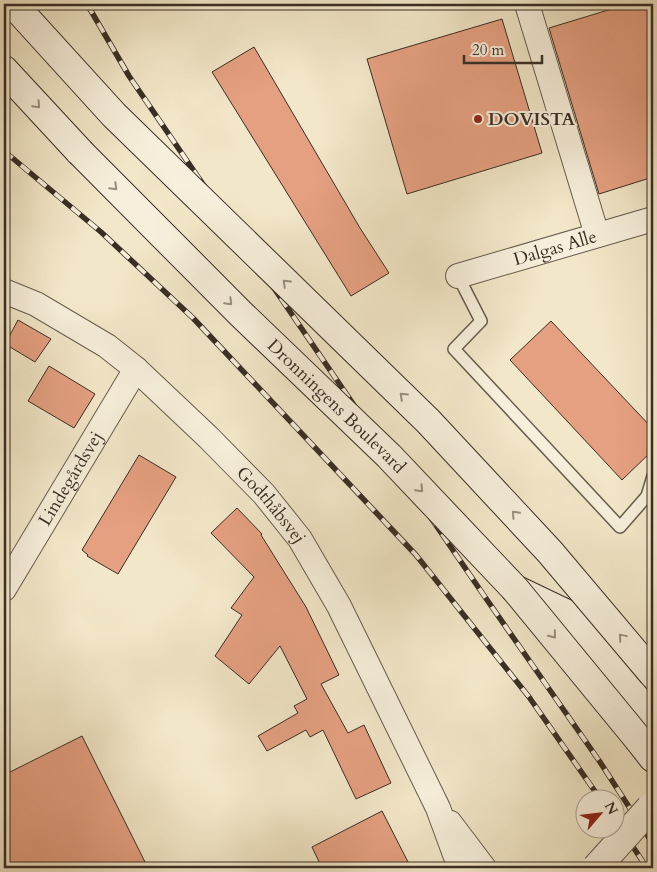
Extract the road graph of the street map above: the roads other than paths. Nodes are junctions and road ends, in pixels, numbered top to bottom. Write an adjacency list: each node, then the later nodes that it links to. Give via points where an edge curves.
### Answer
1 (13, 4): 11 (main road, one-way to 1, bridge, via 550,552 428,421 114,115)
2 (527, 4): 5 (street)
3 (4, 70): 12 (main road, Dronningens Boulevard, one-way to 12, bridge, via 80,152 241,314 389,456 515,588)
4 (653, 219): 5 (street, Dalgas Alle)
5 (597, 235): 6 (street, Dalgas Alle)
6 (458, 276): 9 (lane, via 481,320 454,349 620,527 648,496)
7 (4, 291): 8 (street, Godthåbsvej, via 36,304 107,346)
8 (136, 368): 10 (street, Lindegårdsvej); 13 (street, Godthåbsvej, via 264,494 300,539 339,606)
9 (653, 476)
10 (4, 589)
11 (653, 674)
12 (649, 739)
13 (438, 808): 15 (street, Godthåbsvej); 16 (street, Godthåbsvej)
14 (650, 808): 17 (main road, bridge)
15 (460, 868)
16 (484, 868)
17 (596, 868)

